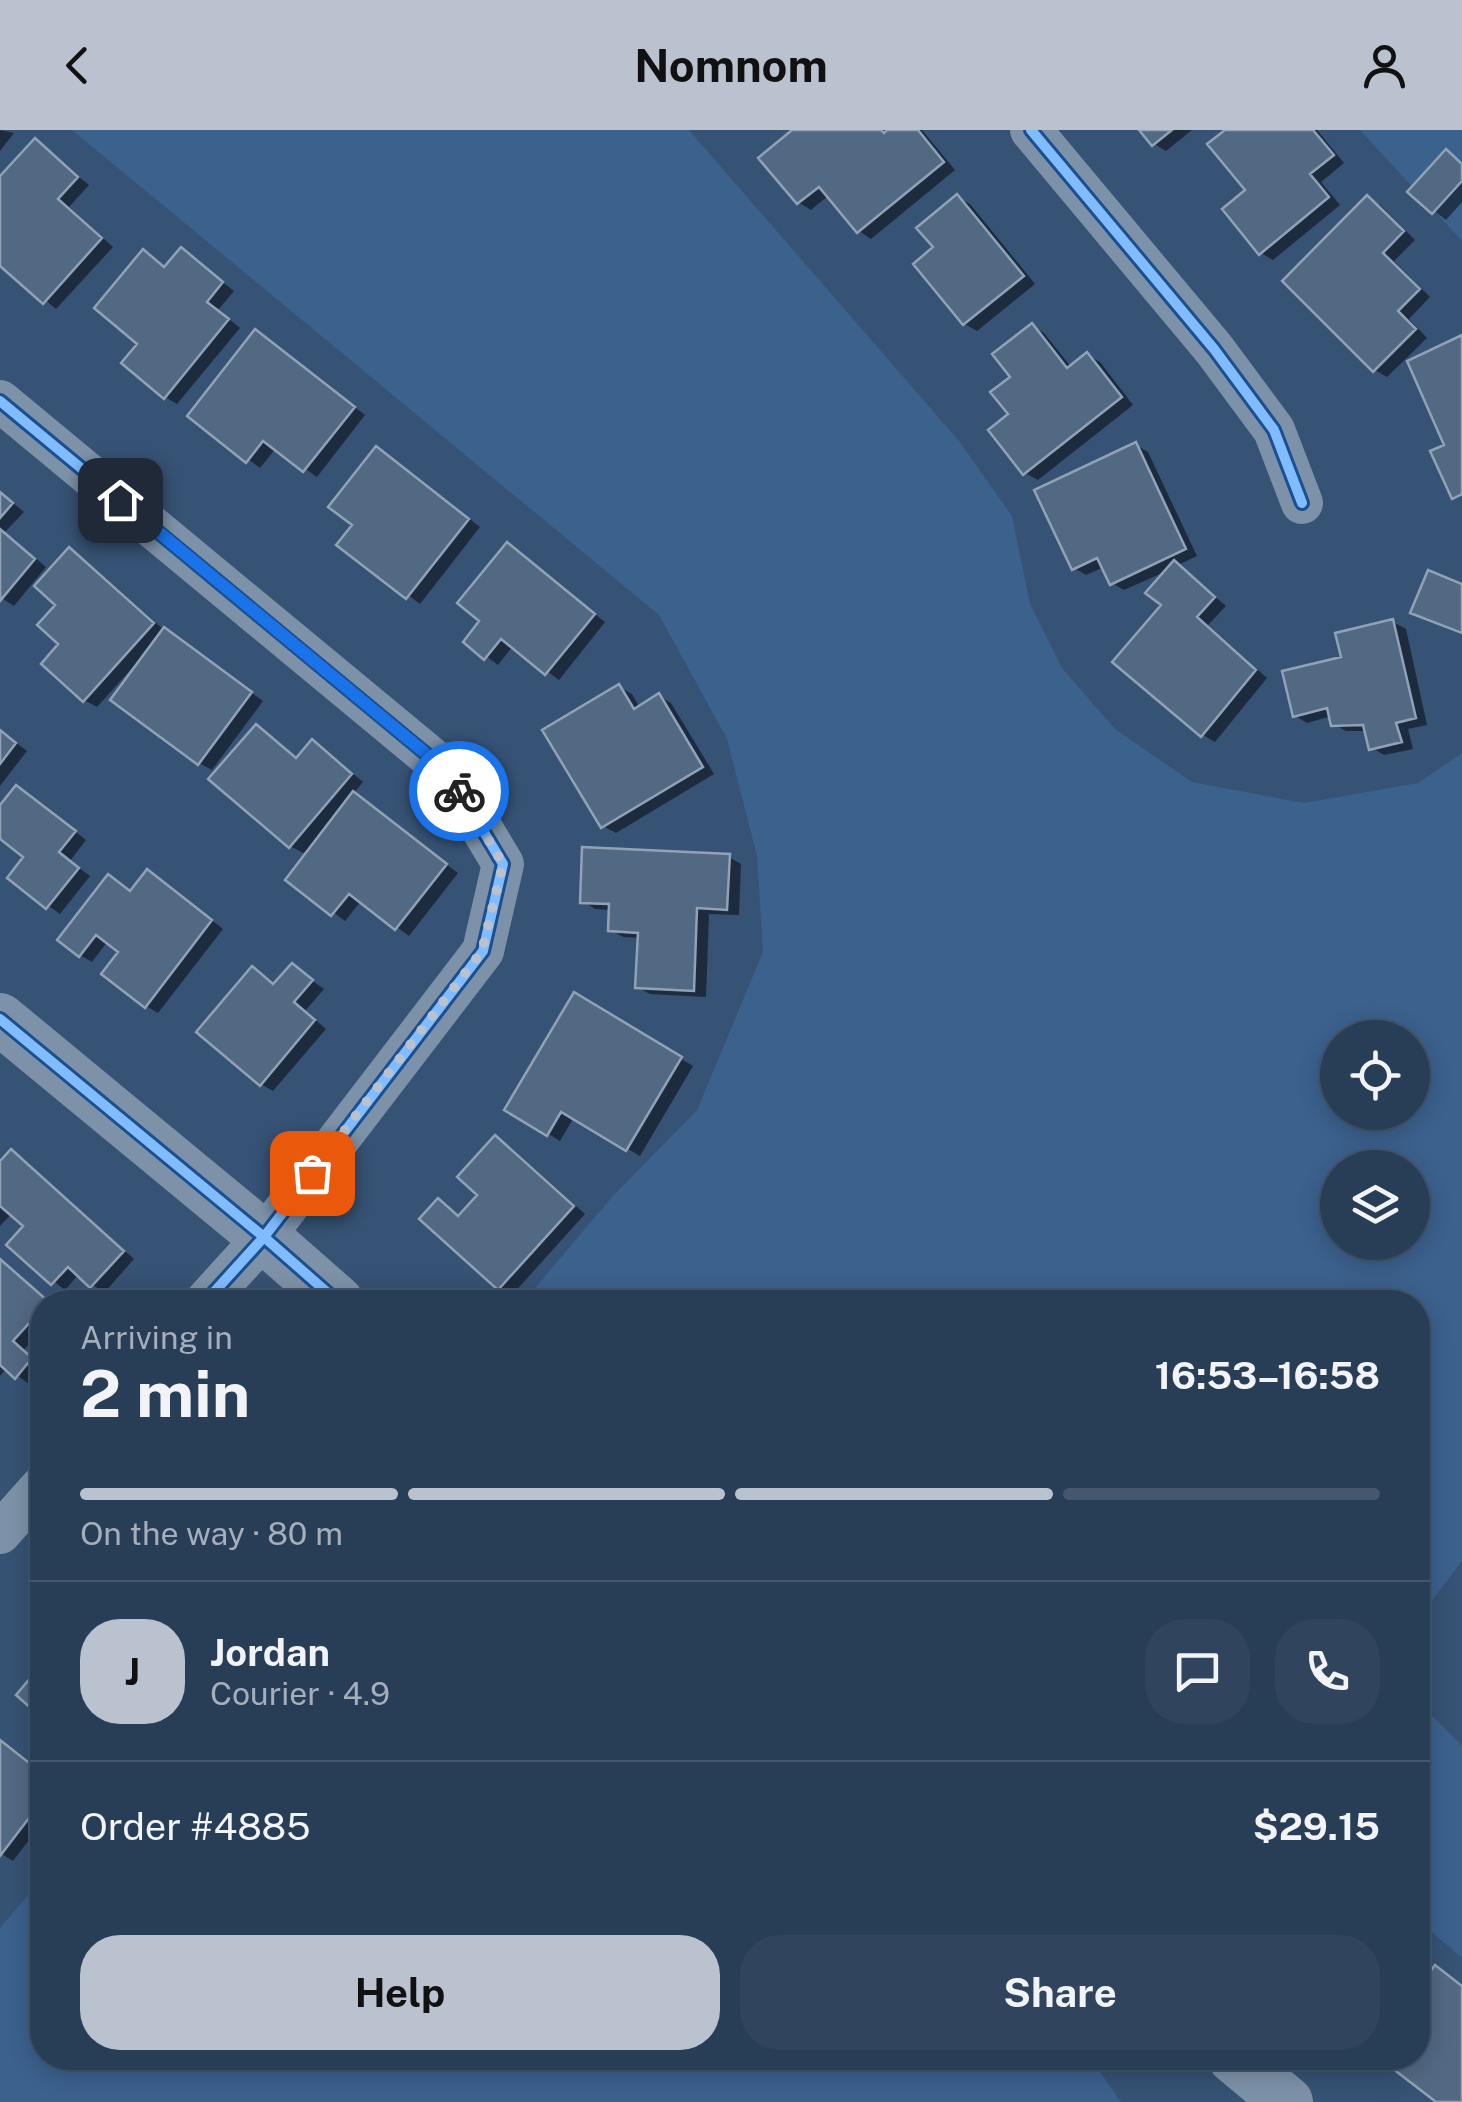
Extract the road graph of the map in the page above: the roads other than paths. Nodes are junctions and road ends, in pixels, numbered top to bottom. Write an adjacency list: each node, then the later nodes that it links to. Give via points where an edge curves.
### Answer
1 (1031, 130): 3 (street, via 1274,430)
2 (0, 401): 5 (street, via 448,772 503,864 482,951)
3 (1302, 502)
4 (0, 1020): 5 (street)
5 (264, 1236): 6 (street); 7 (street)
6 (216, 1290)
7 (325, 1290)
8 (30, 1500): 9 (street)
9 (0, 1534)
10 (1248, 2070): 11 (street)
11 (1287, 2102)

